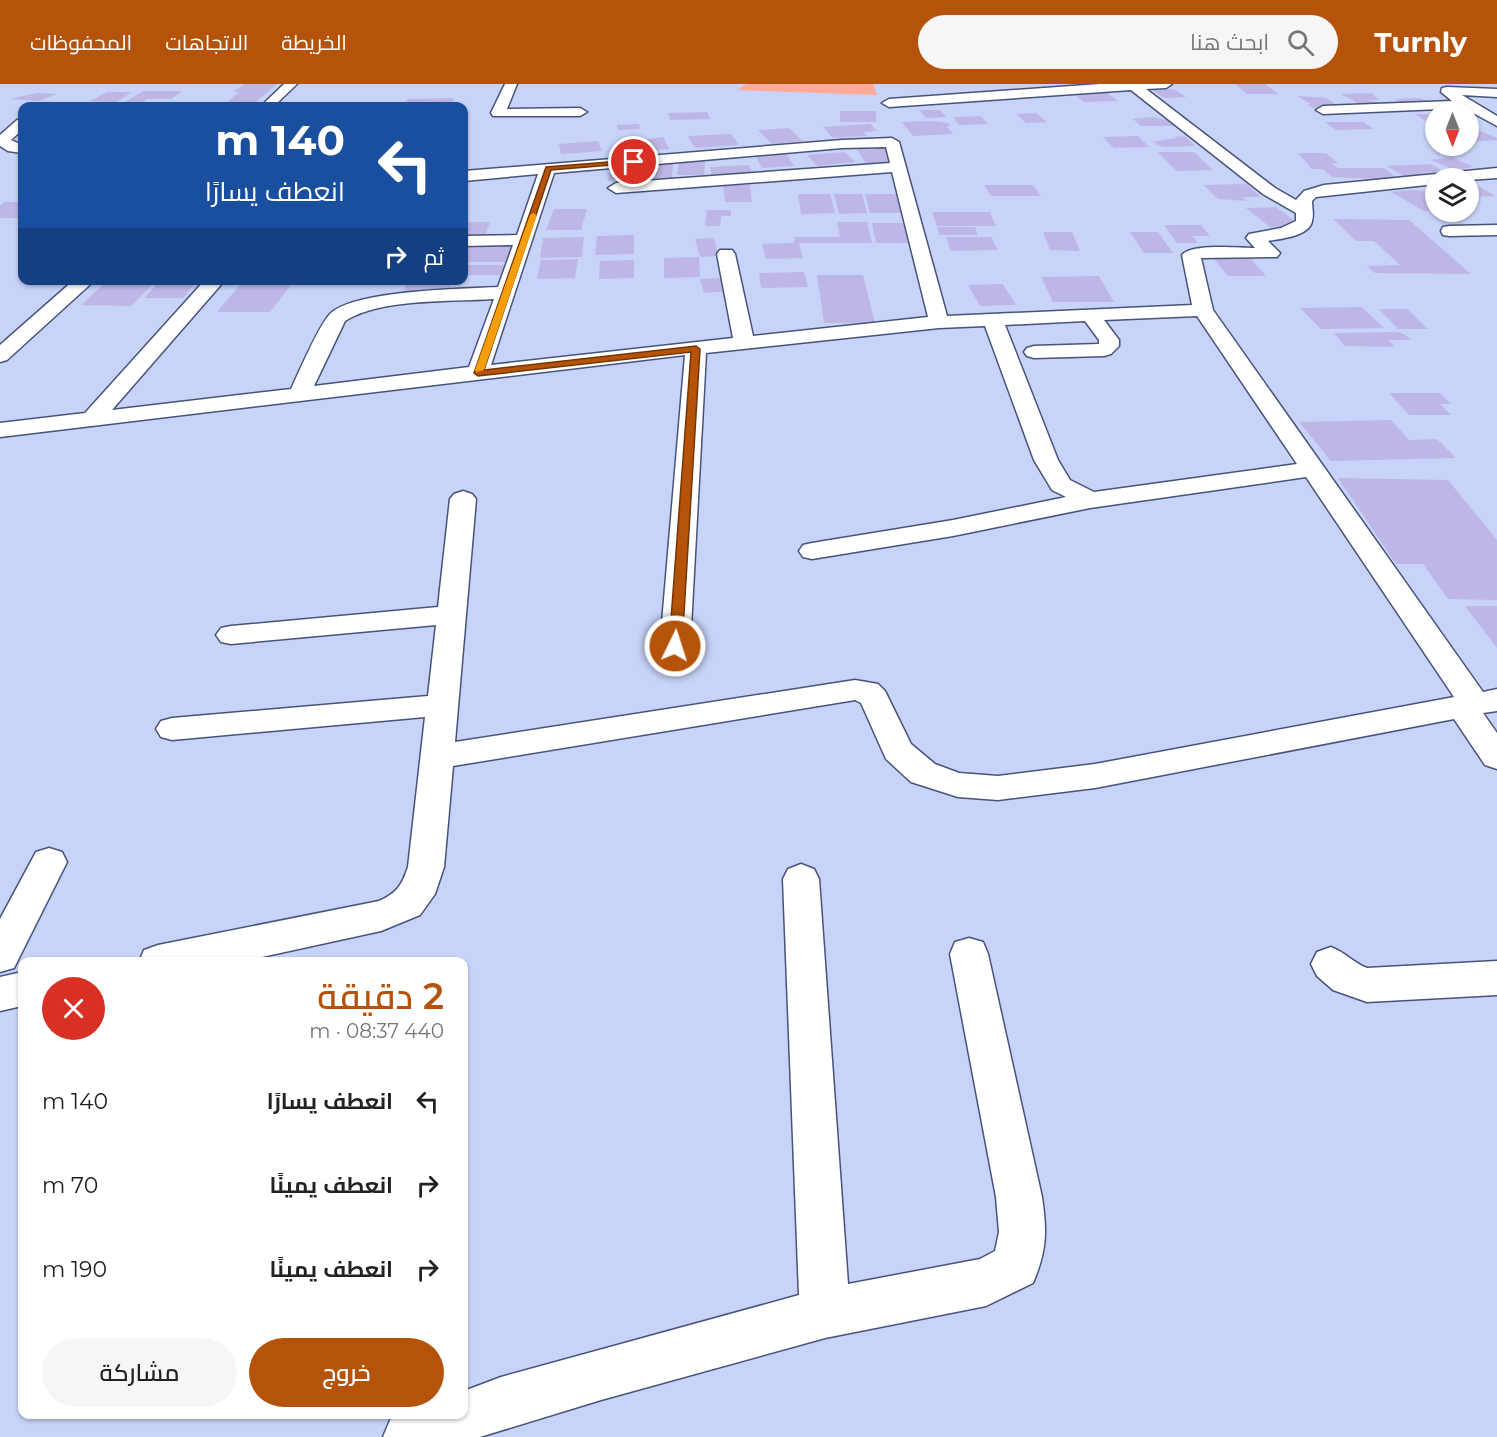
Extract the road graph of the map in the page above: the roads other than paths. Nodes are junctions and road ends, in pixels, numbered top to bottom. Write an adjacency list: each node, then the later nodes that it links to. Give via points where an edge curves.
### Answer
1 (291, 84): 9 (street)
2 (511, 84): 14 (street, via 498,112)
3 (880, 84): 11 (street)
4 (1166, 84): 6 (street)
5 (1432, 84): 7 (street)
6 (1134, 86): 11 (street); 25 (street, via 1269,191)
7 (1445, 91): 8 (street); 10 (street)
8 (1497, 93)
9 (271, 102)
10 (1462, 102)
11 (889, 103): 18 (street)
12 (1425, 106): 13 (street)
13 (1323, 110)
14 (580, 112)
15 (1479, 112): 16 (street)
16 (1497, 122)
17 (18, 127): 19 (street, via 2,141)
18 (892, 142): 20 (street); 21 (street)
19 (18, 149)
20 (899, 167): 24 (street); 39 (street)
21 (548, 168): 23 (street); 28 (street)
22 (1497, 172): 25 (street, via 1324,190 1304,200)
23 (468, 176)
24 (616, 188)
25 (1304, 212): 36 (street, via 1305,223 1299,228 1255,238 1271,253 1191,255)
26 (1497, 230): 27 (street)
27 (1449, 231)
28 (525, 240): 29 (street); 34 (street)
29 (468, 241)
30 (726, 254): 42 (street)
31 (81, 285): 41 (street)
32 (212, 285): 48 (street)
33 (384, 285): 35 (street)
34 (507, 292): 35 (street); 46 (street)
35 (376, 301): 47 (street, via 337,318)
36 (1203, 310): 37 (street); 50 (street)
37 (1091, 316): 38 (street); 44 (street, via 1109,340 1104,350)
38 (993, 320): 39 (street); 52 (street, via 1046,459 1061,485)
39 (939, 322): 42 (street)
40 (10, 324): 41 (street)
41 (39, 324): 45 (street)
42 (744, 344): 43 (street)
43 (696, 349): 46 (street); 56 (street)
44 (1034, 352)
45 (0, 356)
46 (478, 373): 47 (street)
47 (298, 396): 48 (street)
48 (91, 420): 49 (street)
49 (0, 430)
50 (1312, 469): 52 (street); 57 (street)
51 (463, 498): 54 (street)
52 (1090, 500): 53 (street)
53 (812, 551)
54 (452, 615): 55 (street); 58 (street)
55 (231, 635)
56 (675, 646)
57 (1478, 703): 60 (street, via 1095,776 998,788 958,785 923,773 898,751 874,698 867,691); 61 (street)
58 (442, 705): 59 (street); 60 (street)
59 (172, 729)
60 (437, 757): 66 (street, via 426,867 419,891 405,908)
61 (1497, 757)
62 (49, 862): 65 (street)
63 (801, 879): 71 (street)
64 (969, 954): 71 (street, via 1019,1197 1023,1232 1016,1266 986,1282)
65 (0, 956)
66 (182, 957)
67 (1331, 964): 68 (street, via 1347,978 1367,985)
68 (1497, 978)
69 (18, 990): 70 (street)
70 (0, 994)
71 (825, 1313): 72 (street, via 601,1374)
72 (468, 1415)
73 (458, 1419): 74 (street)
74 (410, 1437)

